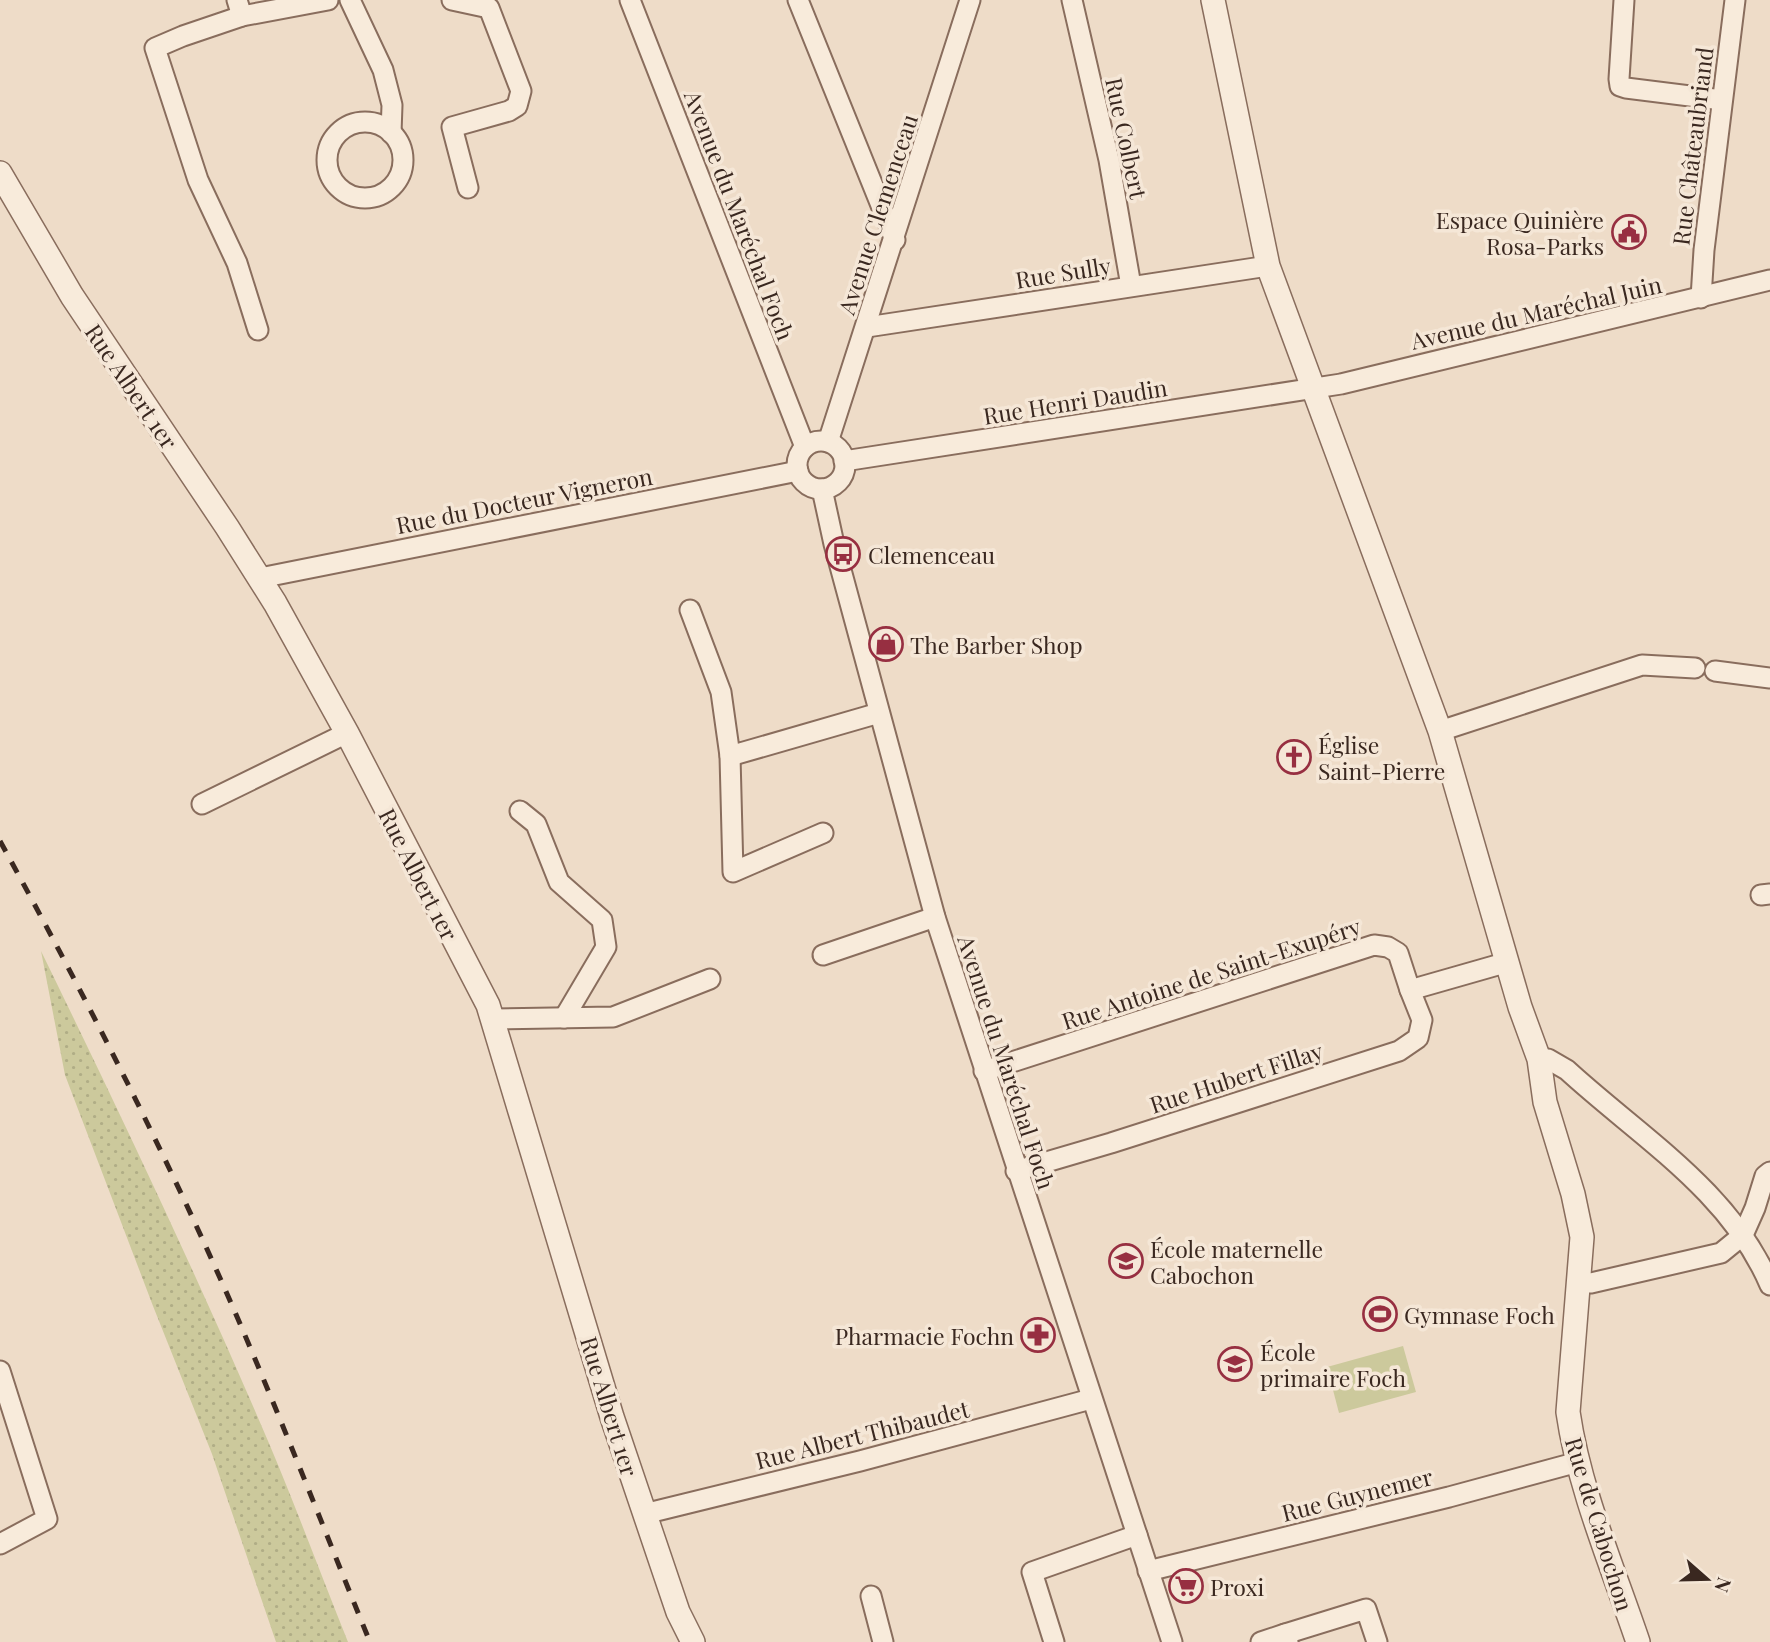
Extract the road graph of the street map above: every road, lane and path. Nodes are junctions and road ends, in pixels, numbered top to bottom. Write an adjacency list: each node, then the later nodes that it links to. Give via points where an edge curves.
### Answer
1 (328, 0): 11 (street)
2 (350, 0): 13 (street, via 383,70 392,105)
3 (452, 0): 15 (street, via 489,8 521,91 517,106 509,111 452,127)
4 (630, 0): 25 (street, Avenue du Maréchal Foch)
5 (798, 0): 16 (street)
6 (970, 0): 16 (street, Avenue Clemenceau)
7 (1072, 0): 19 (street, Rue Colbert, via 1109,160)
8 (1213, 0): 17 (street, Rue de Cabochon)
9 (1625, 0): 12 (street, via 1620,86)
10 (1735, 0): 12 (street, Rue Châteaubriand)
11 (239, 8): 22 (street, via 155,48 198,180 237,262)
12 (1722, 100): 20 (street, Rue Châteaubriand)
13 (391, 133)
14 (0, 173): 29 (street, Rue Albert 1er, via 72,296)
15 (468, 188)
16 (895, 240): 21 (street, Avenue Clemenceau)
17 (1268, 266): 19 (street, Rue Sully); 23 (street, Rue de Cabochon)
18 (1770, 280): 20 (street, Avenue du Maréchal Juin)
19 (1131, 286): 21 (street, Rue Sully)
20 (1701, 298): 23 (street, Avenue du Maréchal Juin)
21 (867, 327): 24 (street, Avenue Clemenceau)
22 (258, 330)
23 (1312, 389): 26 (street, Rue Henri Daudin); 35 (street, Rue de Cabochon)
24 (828, 442): 25 (street); 26 (street, via 839,449)
25 (805, 447): 27 (street, via 798,458)
26 (844, 461): 28 (street, via 837,483)
27 (798, 471): 28 (street, via 807,484); 29 (street, Rue du Docteur Vigneron)
28 (822, 489): 34 (street, Avenue du Maréchal Foch)
29 (260, 578): 36 (street, Rue Albert 1er)
30 (690, 610): 37 (street, via 721,692)
31 (1695, 668): 35 (street, via 1642,664)
32 (1715, 671): 33 (street)
33 (1770, 678)
34 (879, 713): 37 (street); 41 (street, Avenue du Maréchal Foch)
35 (1440, 731): 43 (street, Rue de Cabochon)
36 (347, 733): 38 (street); 46 (street, Rue Albert 1er)
37 (730, 756): 40 (street, via 733,872)
38 (202, 804)
39 (520, 811): 47 (street, via 536,824 559,882 602,920 606,947)
40 (823, 833)
41 (935, 917): 42 (street); 49 (street, Avenue du Maréchal Foch)
42 (823, 954)
43 (1508, 962): 45 (street); 48 (street, Rue de Cabochon)
44 (710, 979): 47 (street, via 613,1017)
45 (1410, 990): 49 (street, Rue Antoine de Saint-Exupéry, via 1398,953 1374,945); 50 (street, Rue Hubert Fillay, via 1422,1020 1418,1038 1399,1051)
46 (494, 1018): 47 (street); 58 (street, Rue Albert 1er)
47 (564, 1018)
48 (1539, 1059): 52 (street, via 1549,1059 1567,1070 1688,1171); 53 (street, Rue de Cabochon, via 1545,1102 1582,1237)
49 (984, 1072): 50 (street, Avenue du Maréchal Foch)
50 (1016, 1171): 56 (street, Avenue du Maréchal Foch)
51 (1770, 1172): 52 (street)
52 (1742, 1235): 53 (street, via 1721,1253); 54 (street)
53 (1579, 1282): 57 (street, Rue de Cabochon, via 1568,1412)
54 (1770, 1285)
55 (0, 1371): 60 (street, via 47,1519)
56 (1091, 1399): 58 (street, Rue Albert Thibaudet); 59 (street, Avenue du Maréchal Foch)
57 (1578, 1462): 61 (street, Rue Guynemer); 70 (street, Rue de Cabochon)
58 (644, 1514): 64 (street, Rue Albert 1er)
59 (1136, 1535): 61 (street, Avenue du Maréchal Foch); 66 (street, via 1032,1572)
60 (0, 1544)
61 (1148, 1571): 67 (street, Avenue du Maréchal Foch)
62 (871, 1596): 65 (street)
63 (1287, 1638): 68 (street); 69 (street, via 1366,1609)
64 (693, 1642)
65 (883, 1642)
66 (1053, 1642)
67 (1171, 1642)
68 (1261, 1642)
69 (1377, 1642)
70 (1638, 1642)

